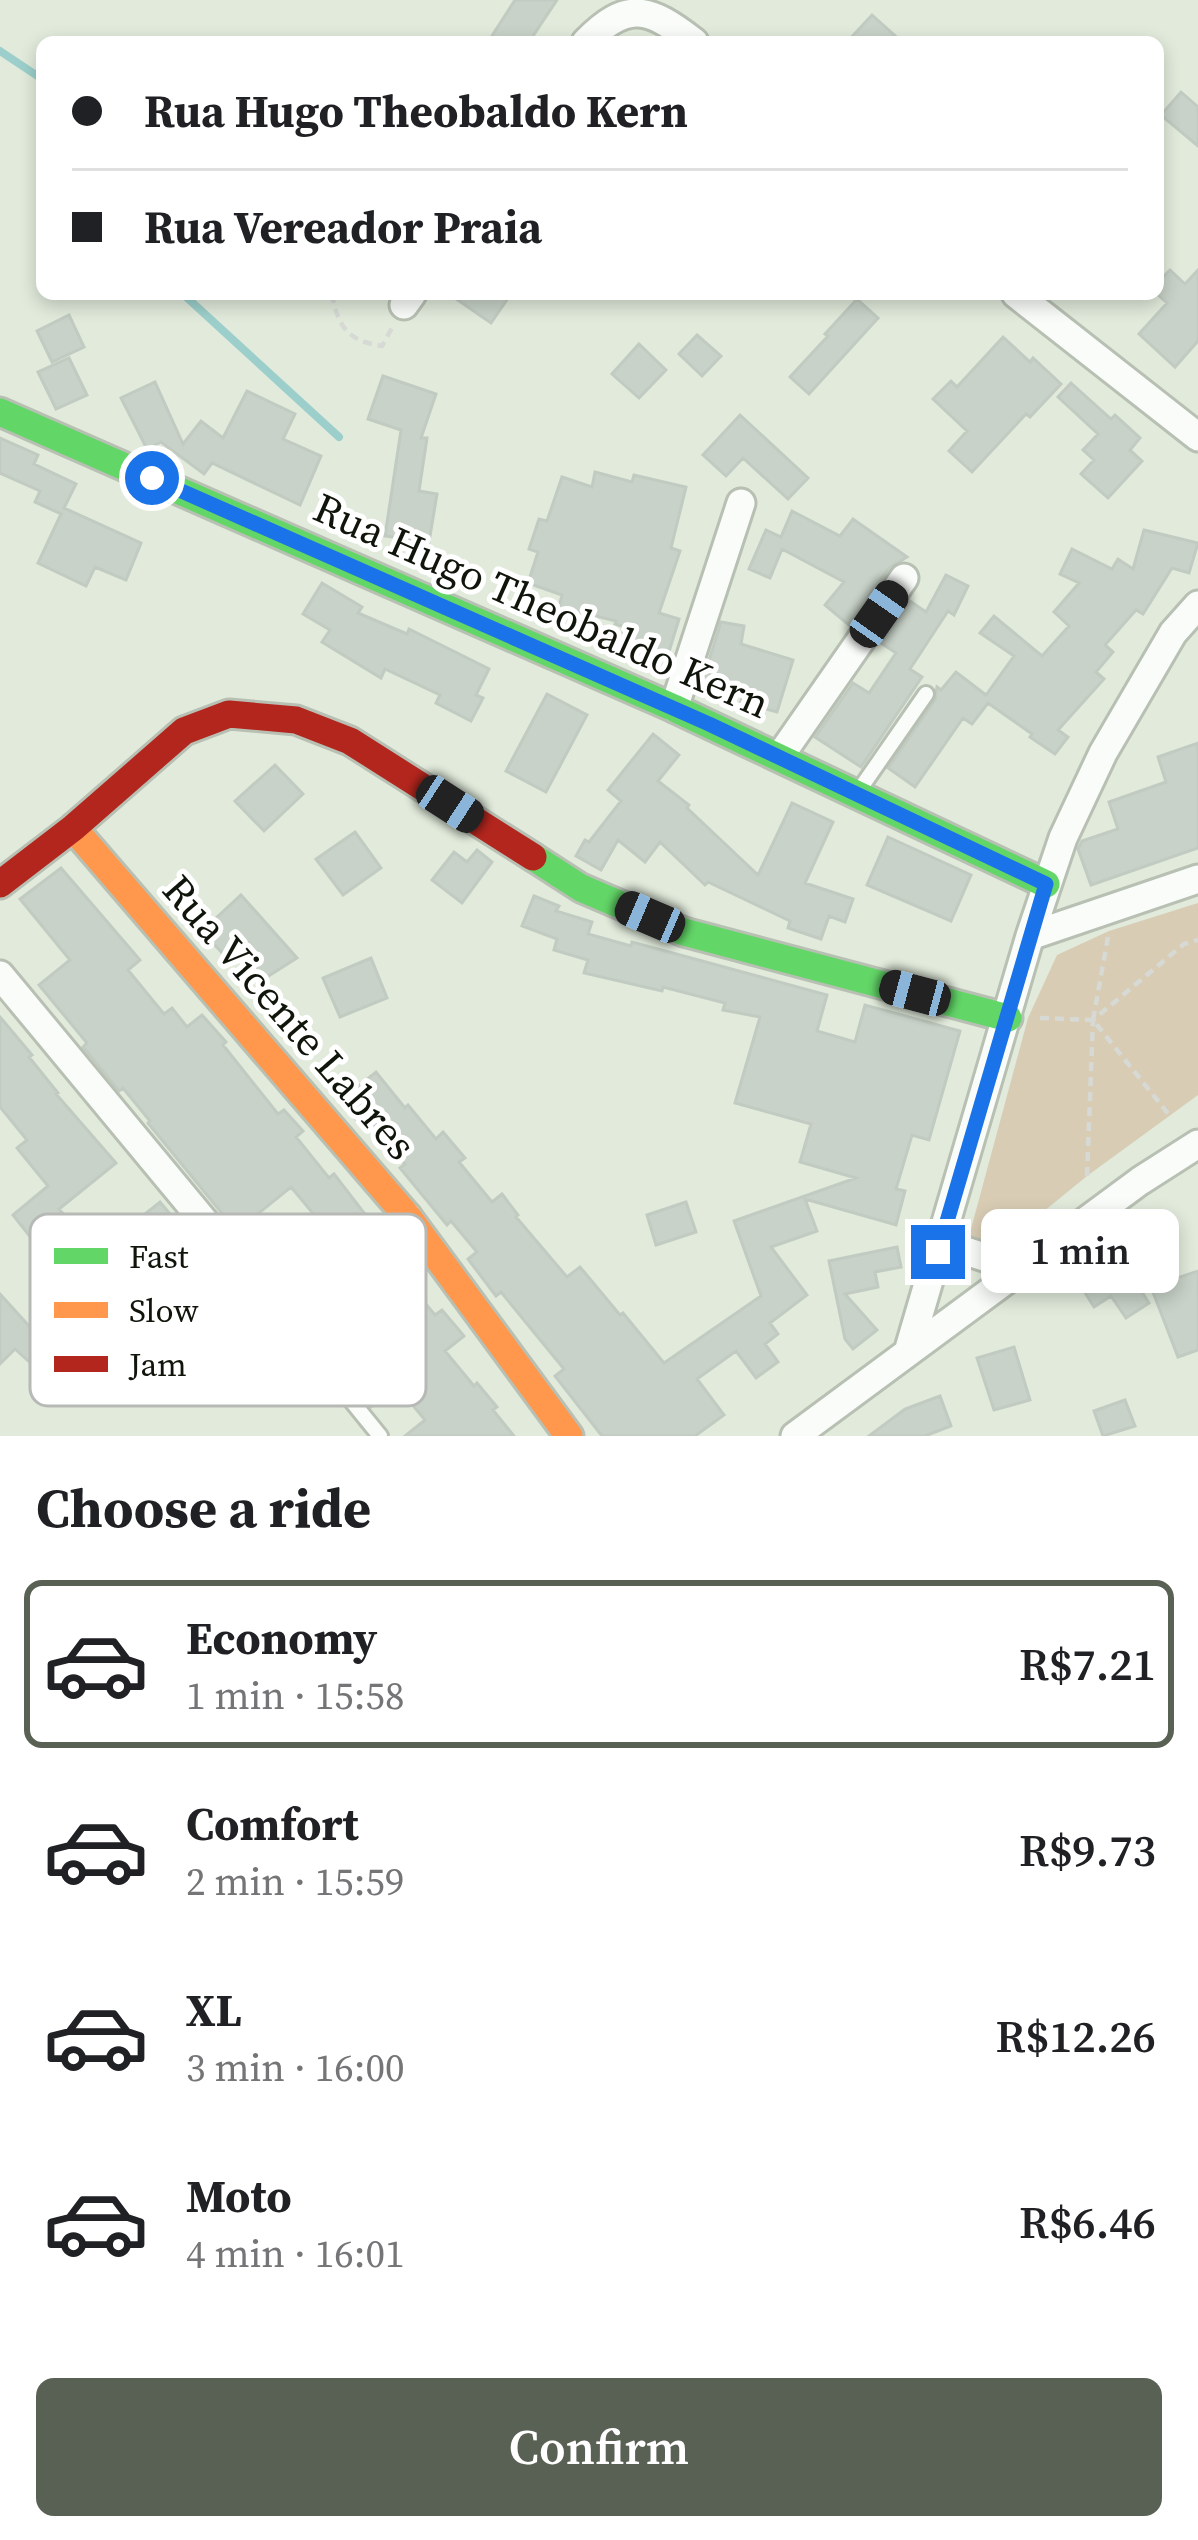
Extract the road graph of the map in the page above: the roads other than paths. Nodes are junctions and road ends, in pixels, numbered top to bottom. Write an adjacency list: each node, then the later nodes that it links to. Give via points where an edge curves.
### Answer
1 (590, 36): 2 (street, via 603,18 626,8 650,8)
2 (686, 36)
3 (1024, 300): 5 (street)
4 (0, 412): 10 (street, Rua Hugo Theobaldo Kern)
5 (1198, 437)
6 (742, 503): 10 (street)
7 (904, 578): 11 (street)
8 (1198, 605): 16 (street, via 1103,753)
9 (926, 694): 12 (lane)
10 (674, 708): 11 (street, Rua Hugo Theobaldo Kern)
11 (780, 756): 12 (street, Rua Hugo Theobaldo Kern)
12 (857, 793): 16 (street, Rua Hugo Theobaldo Kern)
13 (73, 829): 15 (street); 19 (street, via 184,731 229,714 296,720 350,740 580,888 684,932); 22 (street, Rua Vicente Labres)
14 (1198, 879): 17 (street)
15 (0, 884)
16 (1046, 884): 17 (street)
17 (1030, 935): 19 (street)
18 (0, 975): 21 (street)
19 (1018, 1018): 24 (street)
20 (1198, 1144): 25 (street)
21 (197, 1214)
22 (405, 1214)
23 (426, 1242): 29 (street, Rua Vicente Labres)
24 (941, 1243): 25 (street); 26 (street)
25 (1021, 1269): 26 (street)
26 (908, 1352): 30 (street)
27 (355, 1406): 28 (lane)
28 (380, 1436)
29 (569, 1436)
30 (795, 1436)

